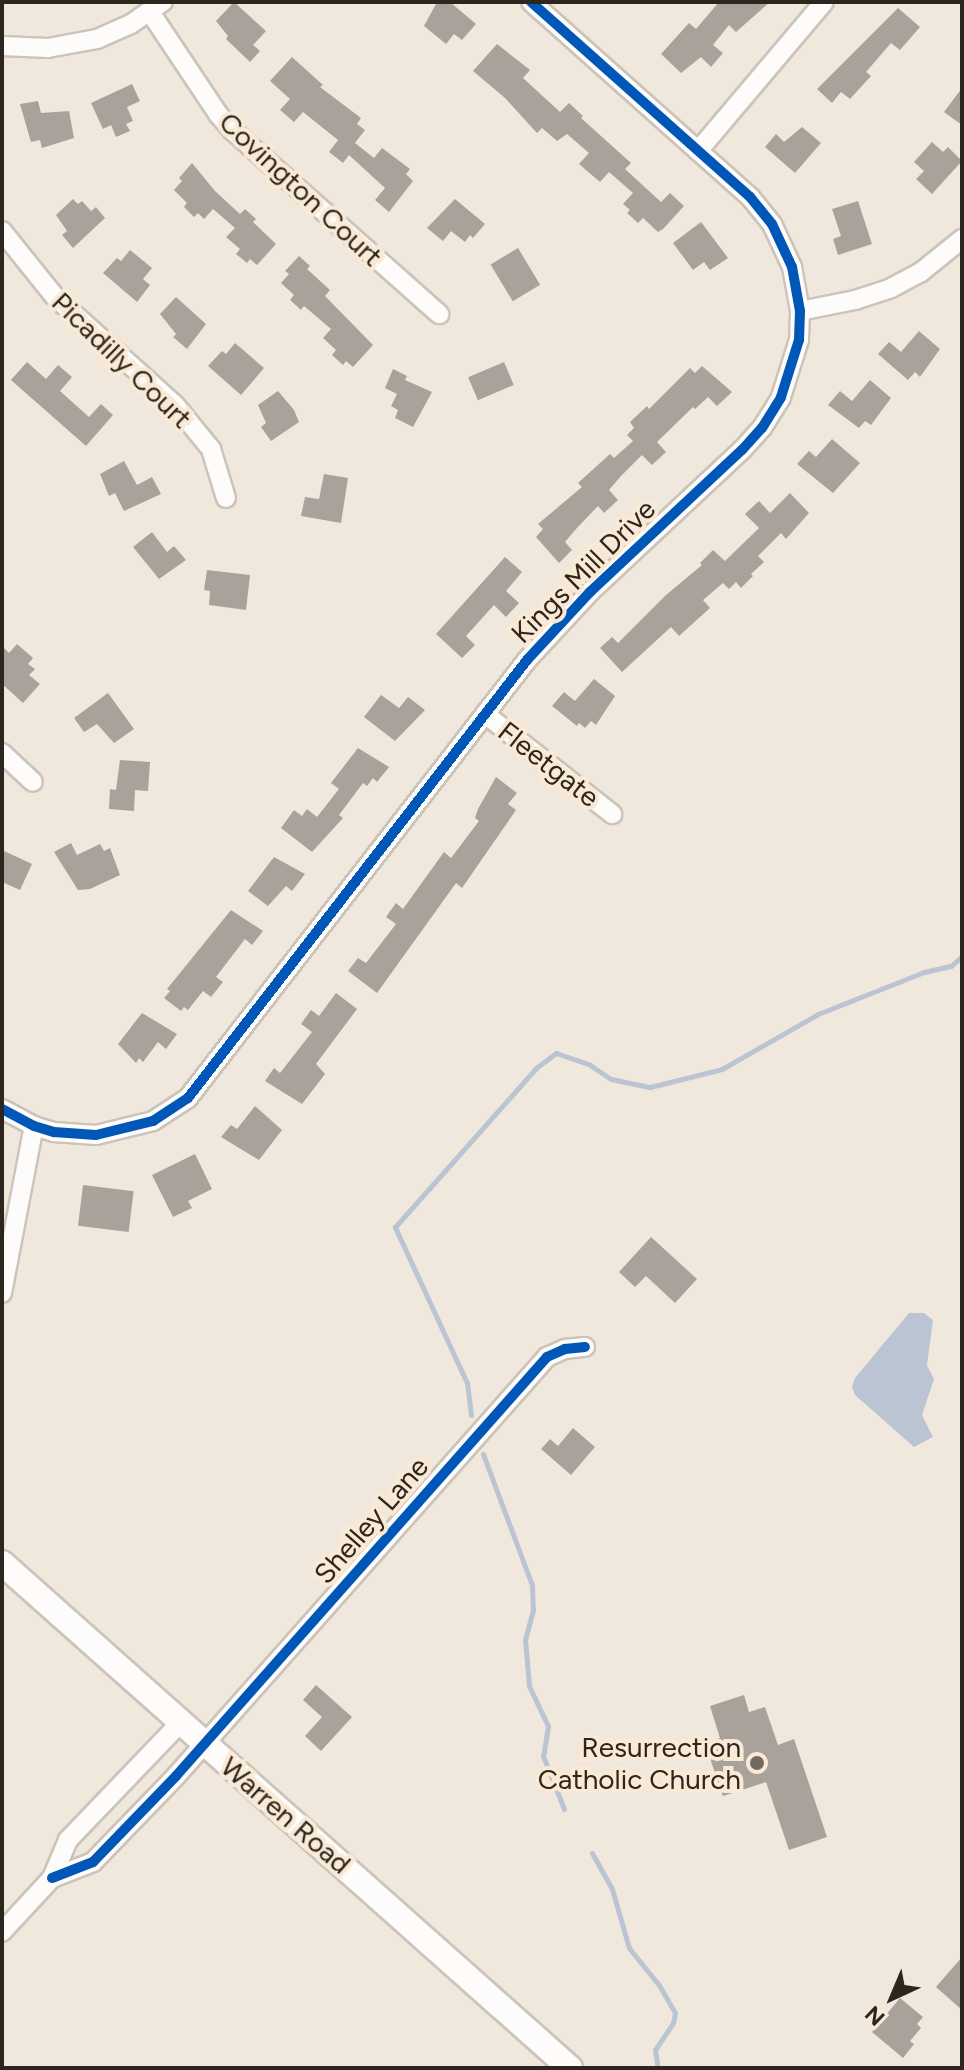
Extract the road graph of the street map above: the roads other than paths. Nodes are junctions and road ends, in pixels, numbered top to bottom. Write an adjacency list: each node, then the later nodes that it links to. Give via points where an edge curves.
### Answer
1 (531, 2): 5 (street, Kings Mill Drive)
2 (824, 2): 5 (street)
3 (157, 7): 4 (street, via 114,32 72,45); 9 (street, Covington Court, via 233,131)
4 (2, 46)
5 (698, 151): 8 (street, Kings Mill Drive, via 772,224 792,267)
6 (2, 231): 10 (street, Picadilly Court, via 55,297 175,405 211,449)
7 (962, 239): 8 (street, via 891,288)
8 (800, 311): 11 (street, Kings Mill Drive, via 793,369 762,428 569,613)
9 (439, 314)
10 (226, 498)
11 (485, 714): 14 (street, Fleetgate); 16 (street, Kings Mill Drive, via 188,1098 153,1121 113,1133 73,1135)
12 (2, 753): 13 (street)
13 (33, 782)
14 (612, 814)
15 (2, 1109): 16 (street, Kings Mill Drive)
16 (34, 1126): 17 (street)
17 (6, 1244): 18 (street)
18 (2, 1293)
19 (585, 1347): 22 (street, Shelley Lane, via 547,1357)
20 (2, 1563): 21 (street, Warren Road)
21 (181, 1722): 22 (street, Warren Road); 23 (street, via 68,1840)
22 (205, 1744): 23 (street, Shelley Lane, via 93,1862); 25 (street, Warren Road)
23 (52, 1878): 24 (street)
24 (2, 1932)
25 (570, 2068)

